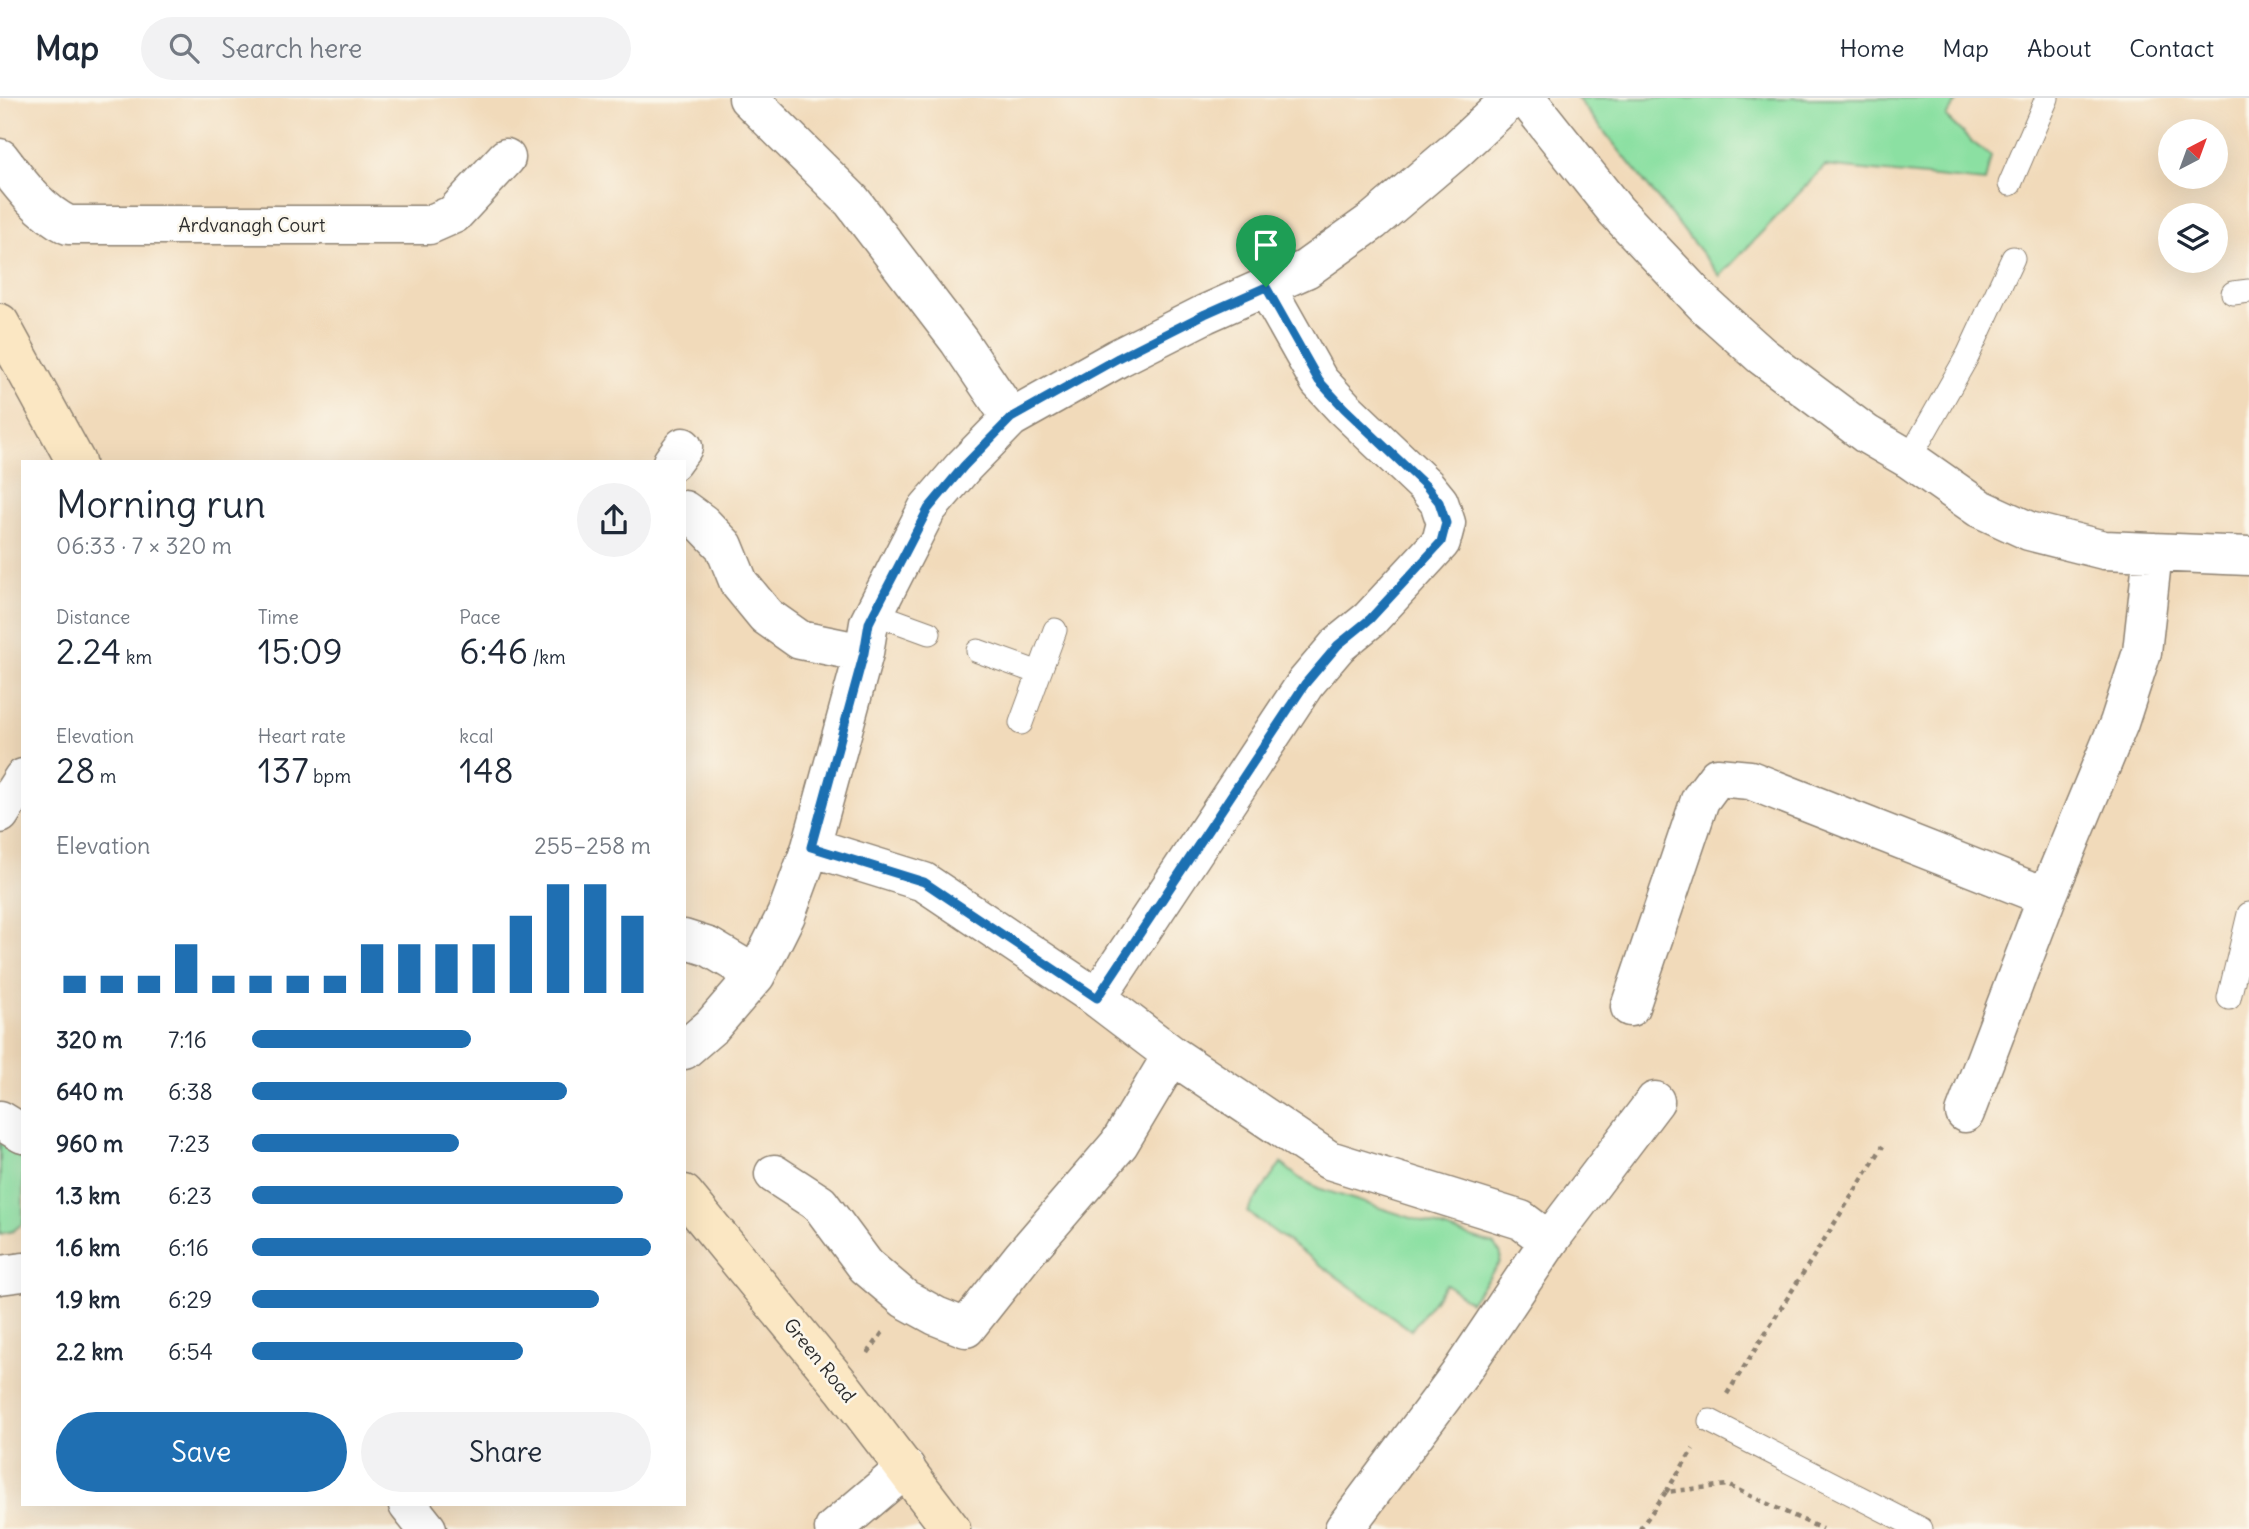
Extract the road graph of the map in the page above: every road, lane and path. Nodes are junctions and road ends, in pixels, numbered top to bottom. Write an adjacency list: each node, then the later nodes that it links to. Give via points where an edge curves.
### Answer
1 (748, 98): 11 (street, via 852,201 959,341)
2 (1512, 98): 9 (street, via 1373,221 1306,269)
3 (1526, 98): 12 (street, via 1616,211 1704,304 1762,356 1866,434)
4 (2047, 98): 7 (lane)
5 (0, 158): 6 (street, Ardvanagh Court, via 31,198 52,218 68,225 429,225 454,214)
6 (506, 158)
7 (2010, 184)
8 (2012, 258): 12 (lane, via 1968,355)
9 (1266, 287): 11 (street, via 1118,358); 29 (street, via 1319,381 1426,486 1439,502 1446,523 1441,542 1305,684)
10 (0, 323): 13 (street)
11 (1011, 418): 17 (street, via 928,509)
12 (1909, 459): 15 (street, via 1979,508 2029,531 2104,550)
13 (75, 460)
14 (686, 511): 21 (street, via 724,546 739,583 766,616 800,640)
15 (2153, 552): 16 (street); 25 (street, via 2142,652 2119,723)
16 (2249, 556)
17 (874, 613): 19 (lane); 21 (street)
18 (1055, 630): 22 (lane)
19 (929, 633)
20 (978, 650): 22 (lane)
21 (864, 653): 24 (street)
22 (1039, 673): 23 (lane)
23 (1021, 723)
24 (811, 847): 28 (street); 29 (street, via 924,882)
25 (2047, 897): 31 (street, via 1749,780 1717,777 1700,800); 35 (street)
26 (2249, 914): 30 (lane)
27 (686, 940): 28 (street, via 709,947)
28 (757, 975): 32 (street)
29 (1097, 998): 33 (street)
30 (2230, 998)
31 (1630, 1007)
32 (686, 1048)
33 (1172, 1055): 41 (street, via 1329,1160 1521,1220); 44 (street, via 1119,1143 966,1328)
34 (1655, 1101): 41 (street)
35 (1965, 1113)
36 (0, 1120): 37 (street)
37 (21, 1133)
38 (1883, 1146): 46 (path)
39 (774, 1174): 44 (street, via 820,1204 866,1266)
40 (686, 1196): 45 (street, Green Road)
41 (1549, 1241): 53 (street, via 1459,1375)
42 (21, 1272): 43 (street)
43 (0, 1275)
44 (905, 1299): 45 (path)
45 (844, 1389): 47 (street, Green Road)
46 (1710, 1421): 48 (path); 56 (lane)
47 (906, 1468): 51 (street); 52 (street, Green Road)
48 (1665, 1492): 54 (path); 55 (path, via 1727,1485)
49 (409, 1506): 50 (street)
50 (427, 1529)
51 (835, 1529)
52 (951, 1529)
53 (1344, 1529)
54 (1640, 1529)
55 (1822, 1529)
56 (1920, 1529)

